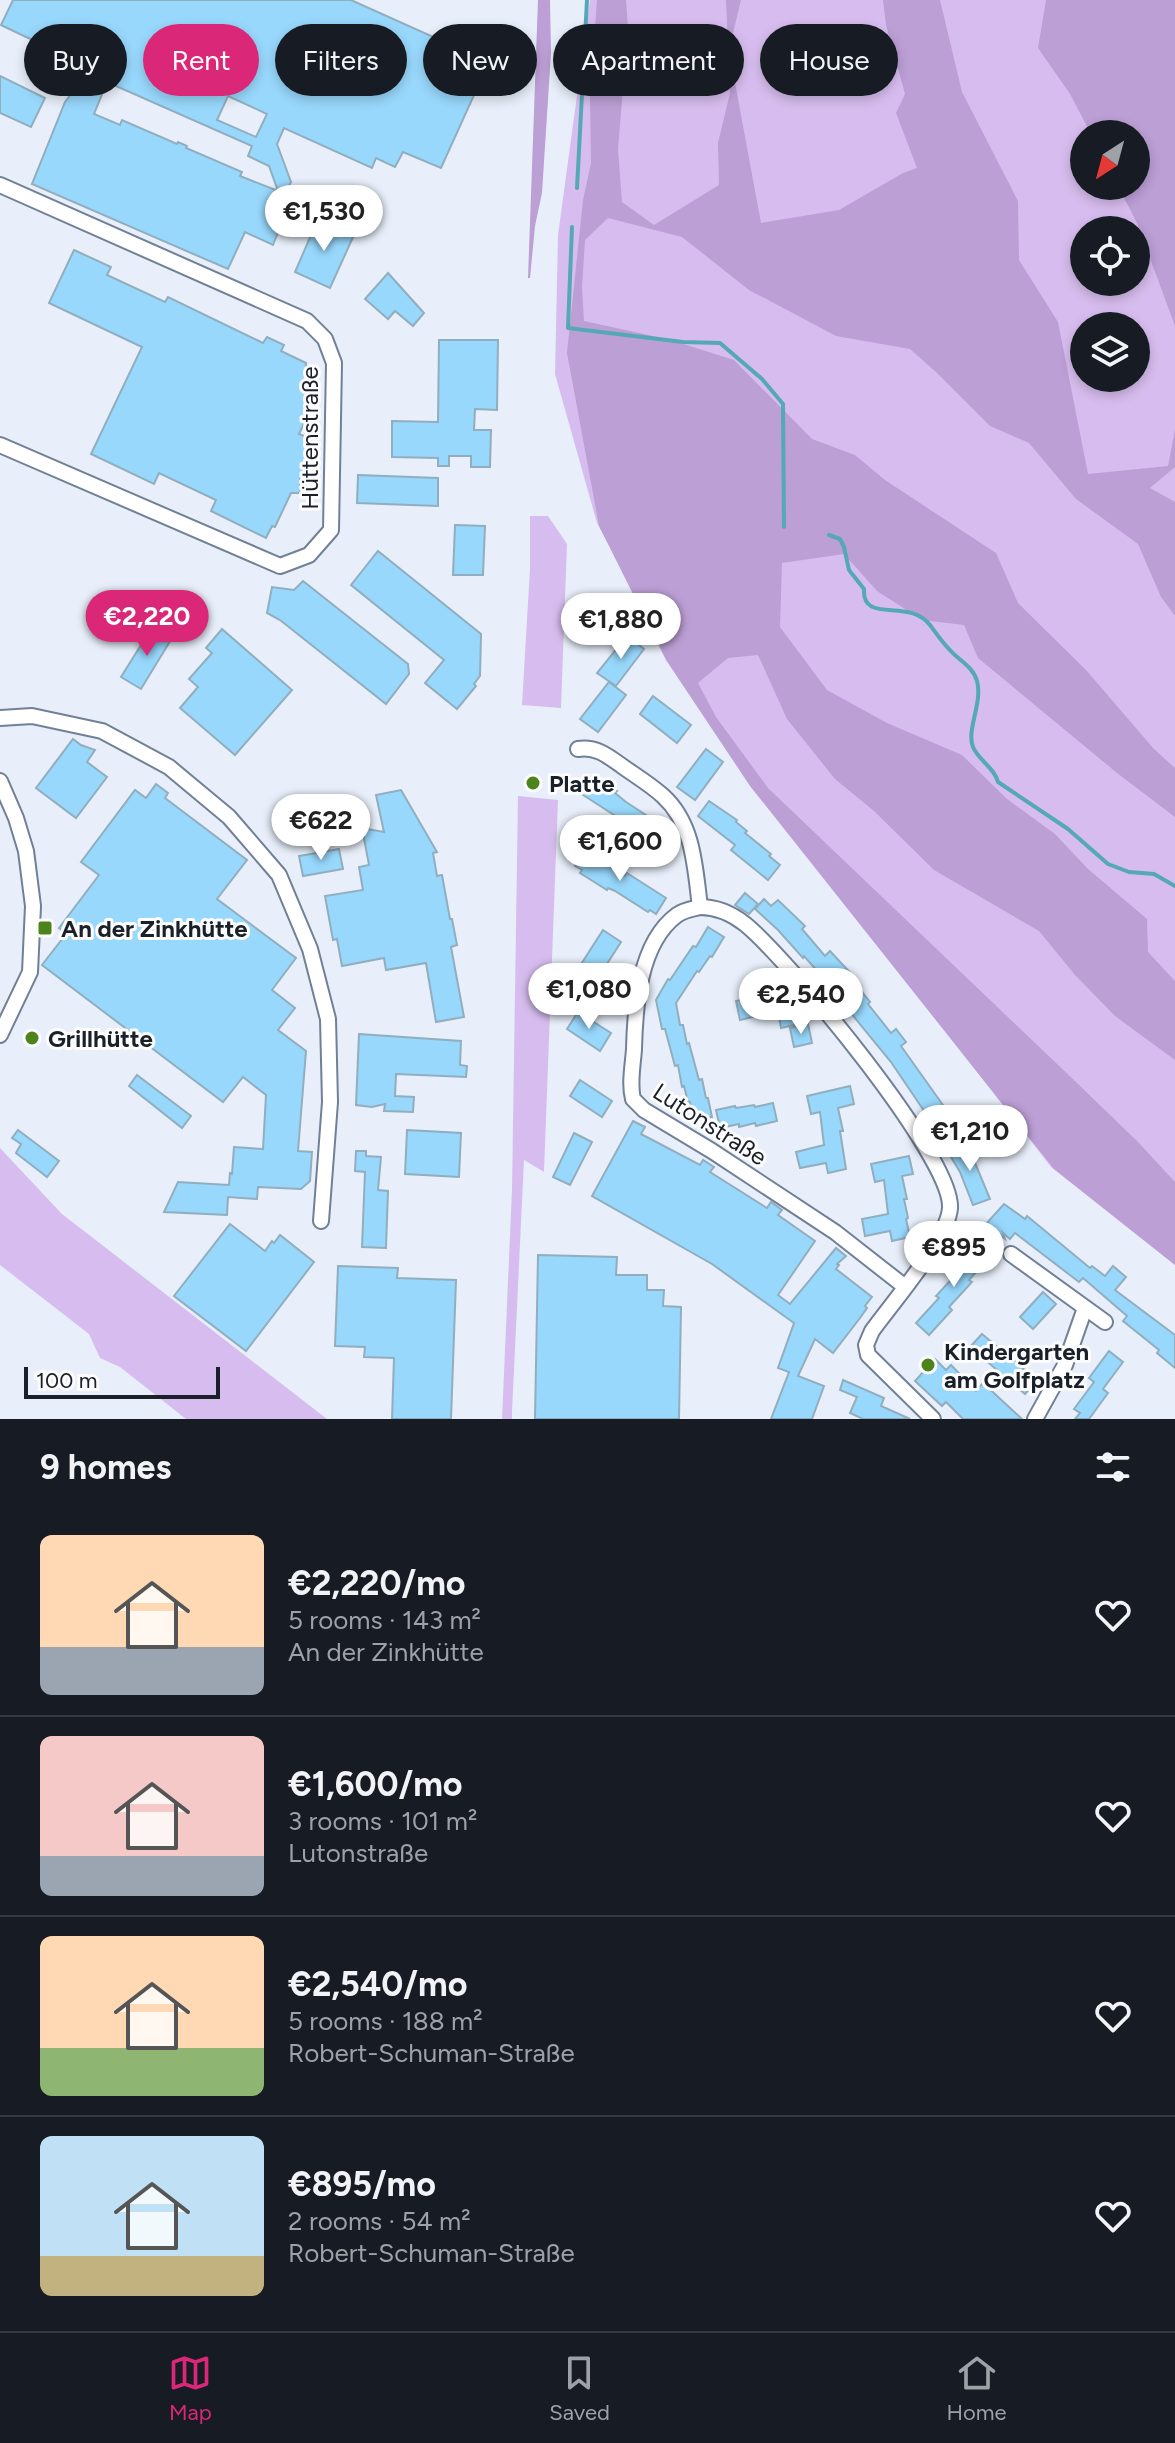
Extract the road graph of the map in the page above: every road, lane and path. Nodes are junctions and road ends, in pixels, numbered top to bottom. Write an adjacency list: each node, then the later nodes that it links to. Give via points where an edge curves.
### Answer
1 (0, 185): 2 (street, Hüttenstraße, via 307,321 325,339 334,363 331,530 309,555 280,566)
2 (0, 445)
3 (0, 718): 8 (street, via 32,716 102,731 169,767 229,817 279,875 310,949 328,1019 330,1102)
4 (578, 749): 6 (street, via 598,750 652,787 676,811 689,836)
5 (0, 781): 7 (street, via 26,851 33,906 30,972)
6 (700, 907): 10 (street, via 732,915 773,953 878,1077 940,1172 950,1209 935,1243); 10 (street, Lutonstraße, via 675,917 652,948 635,1010 633,1099 824,1225)
7 (0, 1035)
8 (321, 1221)
9 (1011, 1254): 11 (street)
10 (904, 1286): 13 (street, via 870,1335 866,1350)
11 (1085, 1308): 12 (street); 14 (street, via 1065,1365)
12 (1105, 1322)
13 (933, 1419)
14 (1035, 1419)

